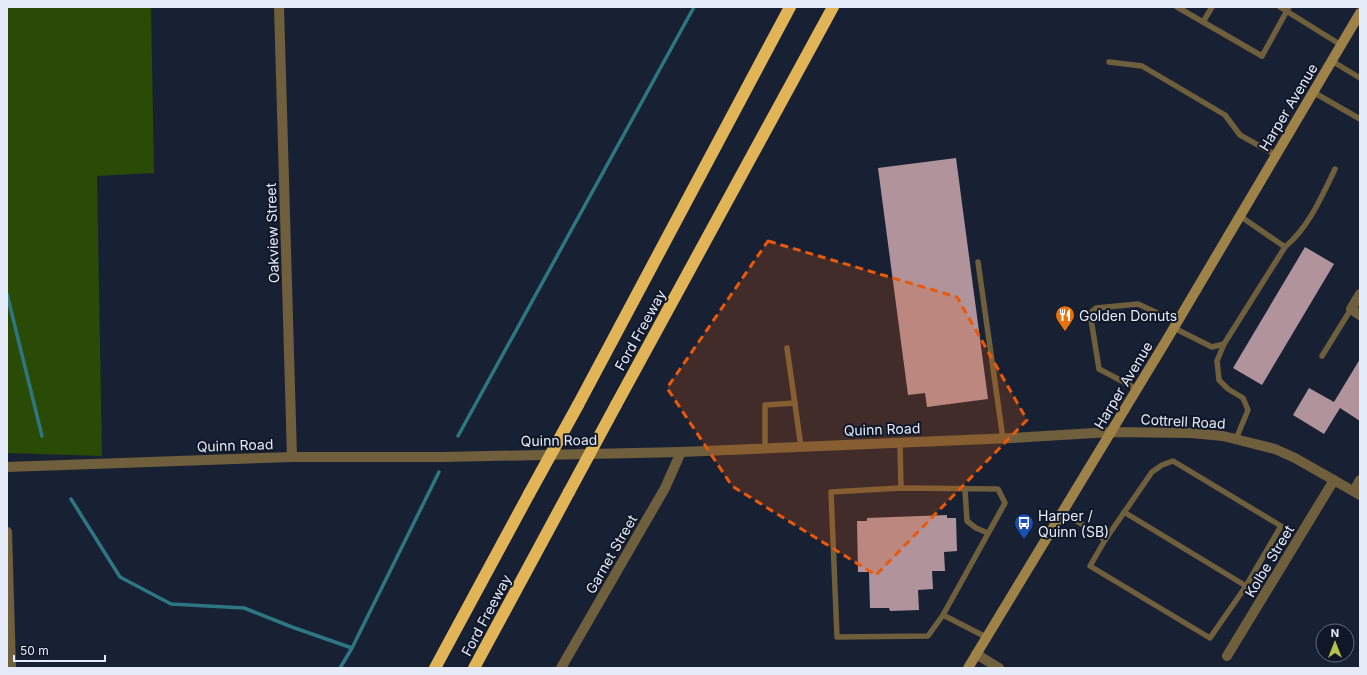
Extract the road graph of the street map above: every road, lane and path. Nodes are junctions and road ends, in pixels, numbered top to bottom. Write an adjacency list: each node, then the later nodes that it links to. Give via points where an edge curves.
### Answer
1 (279, 7): 37 (street, Oakview Street)
2 (790, 7): 55 (highway, Ford Freeway, bridge)
3 (833, 7): 56 (highway, Ford Freeway, bridge)
4 (1178, 7): 9 (lane)
5 (1212, 7): 9 (lane)
6 (1280, 7): 7 (lane)
7 (1287, 9): 9 (lane, via 1262,56); 10 (lane)
8 (1360, 13): 10 (main road, Harper Avenue)
9 (1203, 22)
10 (1341, 45): 11 (main road, Harper Avenue)
11 (1332, 61): 13 (lane); 14 (main road, Harper Avenue)
12 (1109, 62): 16 (lane, via 1142,66 1225,115 1240,135)
13 (1360, 78)
14 (1313, 92): 15 (lane); 16 (main road, Harper Avenue)
15 (1360, 119)
16 (1276, 156): 18 (main road, Harper Avenue)
17 (1335, 169): 19 (lane, via 1309,219)
18 (1240, 216): 19 (lane); 24 (main road, Harper Avenue)
19 (1285, 246): 25 (lane)
20 (978, 262): 31 (lane)
21 (1360, 294): 22 (street)
22 (1350, 309): 23 (street); 27 (lane)
23 (1360, 315)
24 (1175, 325): 25 (lane, via 1212,347); 28 (main road, Harper Avenue); 28 (lane, via 1138,304 1096,308 1090,313 1099,369)
25 (1224, 344): 32 (lane, via 1217,361 1219,380 1243,398 1248,410)
26 (787, 348): 29 (lane)
27 (1322, 356)
28 (1137, 389): 30 (main road, Harper Avenue)
29 (795, 403): 34 (lane); 35 (lane, via 765,405)
30 (1111, 432): 31 (street, Quinn Road); 32 (street, Cottrell Road, via 1192,433); 44 (main road, Harper Avenue)
31 (1004, 438): 33 (street, Quinn Road)
32 (1236, 439): 39 (street, Cottrell Road, via 1275,449)
33 (900, 443): 34 (street, Quinn Road); 41 (lane)
34 (801, 447): 35 (street, Quinn Road)
35 (765, 448): 36 (street, Quinn Road)
36 (681, 452): 37 (street, Quinn Road, via 451,457); 57 (street, Garnet Street, via 665,488)
37 (292, 457): 38 (street, Quinn Road)
38 (7, 467)
39 (1334, 480): 43 (street, Cottrell Road); 53 (street, Kolbe Street)
40 (1360, 480): 43 (street)
41 (901, 488): 42 (lane); 50 (lane, via 831,492 837,637 928,636)
42 (965, 490): 47 (lane, via 967,521); 47 (lane, via 998,489 1005,504)
43 (1357, 493)
44 (1062, 510): 48 (lane); 51 (main road, Harper Avenue)
45 (1124, 512): 48 (lane); 49 (lane); 49 (lane, via 1152,472 1173,461 1281,526)
46 (7, 532): 54 (street)
47 (988, 533): 50 (lane)
48 (1105, 540): 49 (lane, via 1090,566 1210,638)
49 (1246, 586)
50 (943, 615): 51 (lane)
51 (986, 637): 52 (main road, Harper Avenue)
52 (976, 654): 58 (main road, Harper Avenue); 59 (street)
53 (1227, 656)
54 (11, 668)
55 (435, 668)
56 (474, 668)
57 (561, 668)
58 (968, 668)
59 (999, 668)

